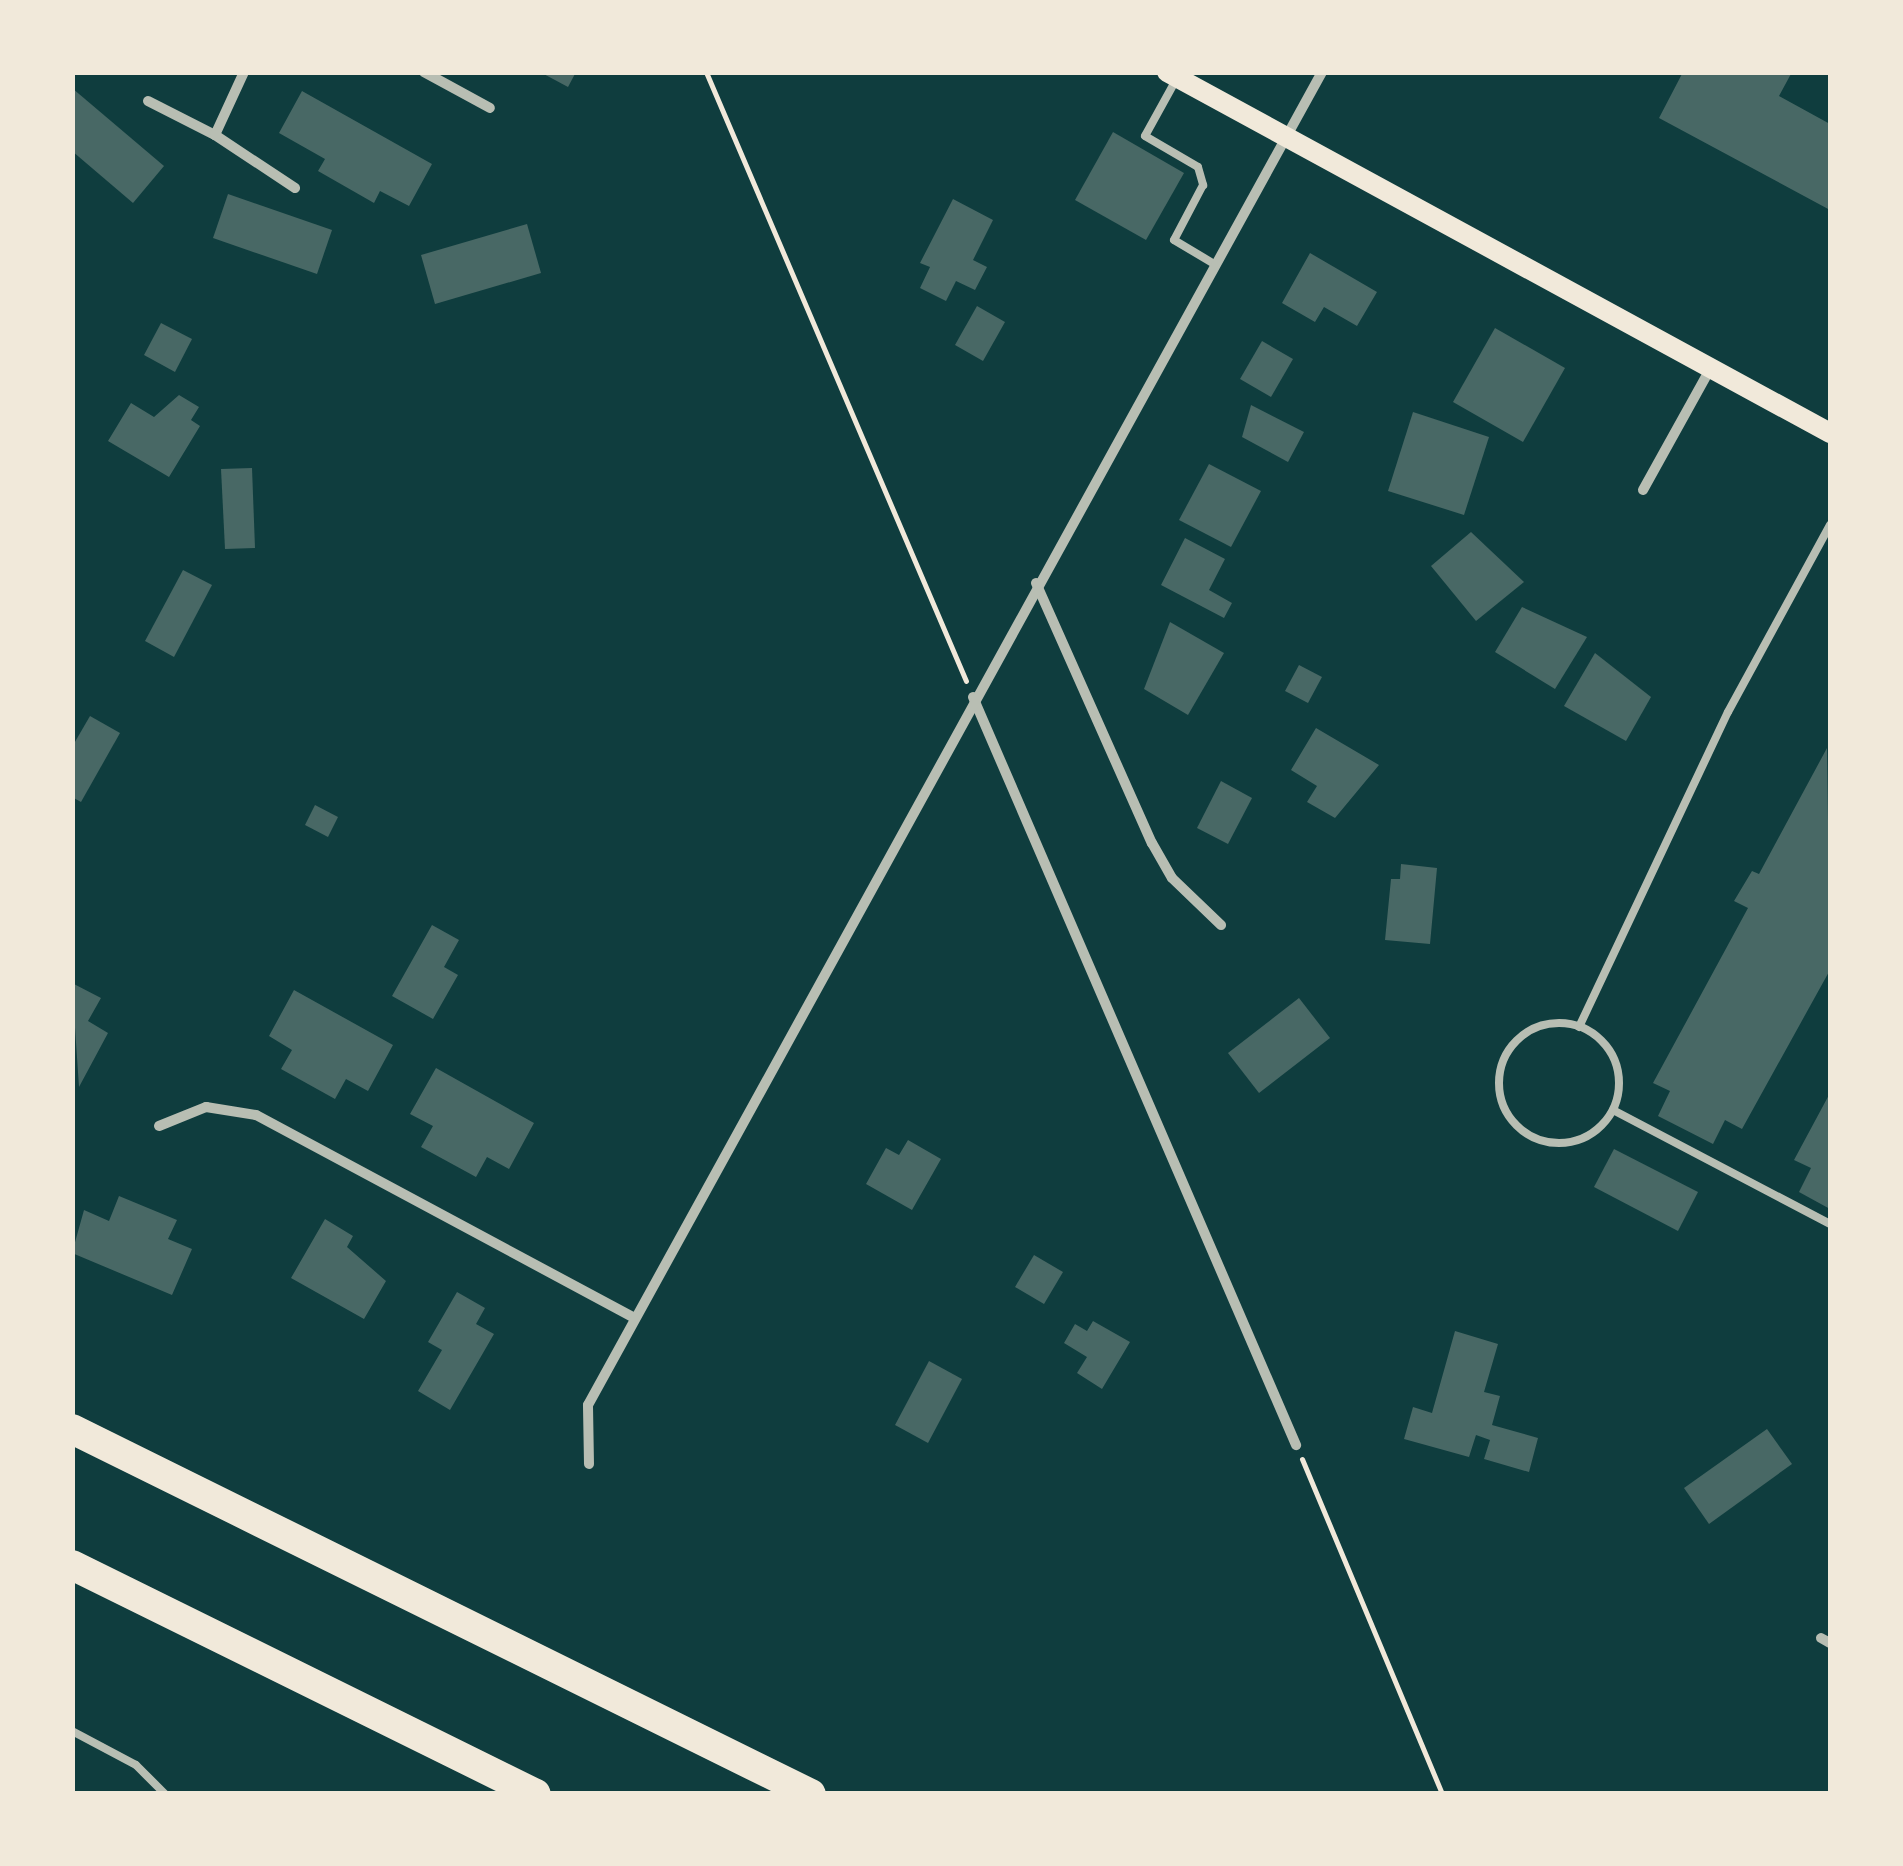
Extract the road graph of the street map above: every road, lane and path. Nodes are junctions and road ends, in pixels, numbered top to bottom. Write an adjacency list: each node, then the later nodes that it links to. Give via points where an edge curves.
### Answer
1 (244, 72): 8 (street)
2 (424, 72): 7 (street)
3 (706, 72): 17 (path)
4 (1322, 72): 9 (street)
5 (1172, 75): 9 (main road); 11 (lane, via 1145,136 1198,167 1203,186 1174,240)
6 (148, 101): 8 (street)
7 (490, 108)
8 (215, 135): 10 (street)
9 (1287, 137): 11 (street); 12 (main road)
10 (295, 188)
11 (1216, 265): 16 (street)
12 (1711, 368): 13 (main road); 14 (street)
13 (1830, 433)
14 (1643, 490)
15 (1830, 525): 19 (lane, via 1728,712)
16 (1036, 583): 17 (street); 18 (street, via 1152,844 1172,878)
17 (973, 697): 23 (street); 25 (street)
18 (1221, 925)
19 (1579, 1026): 20 (lane, via 1610,1052); 20 (lane, via 1523,1034 1500,1066 1502,1106 1546,1142 1585,1138)
20 (1613, 1110): 22 (lane)
21 (159, 1126): 23 (street, via 206,1107 256,1115)
22 (1830, 1224)
23 (634, 1318): 26 (street, via 588,1405)
24 (72, 1428): 31 (highway)
25 (1296, 1445): 32 (path)
26 (589, 1464)
27 (72, 1565): 30 (highway)
28 (72, 1730): 29 (lane)
29 (165, 1794)
30 (536, 1794)
31 (811, 1794)
32 (1442, 1794)

